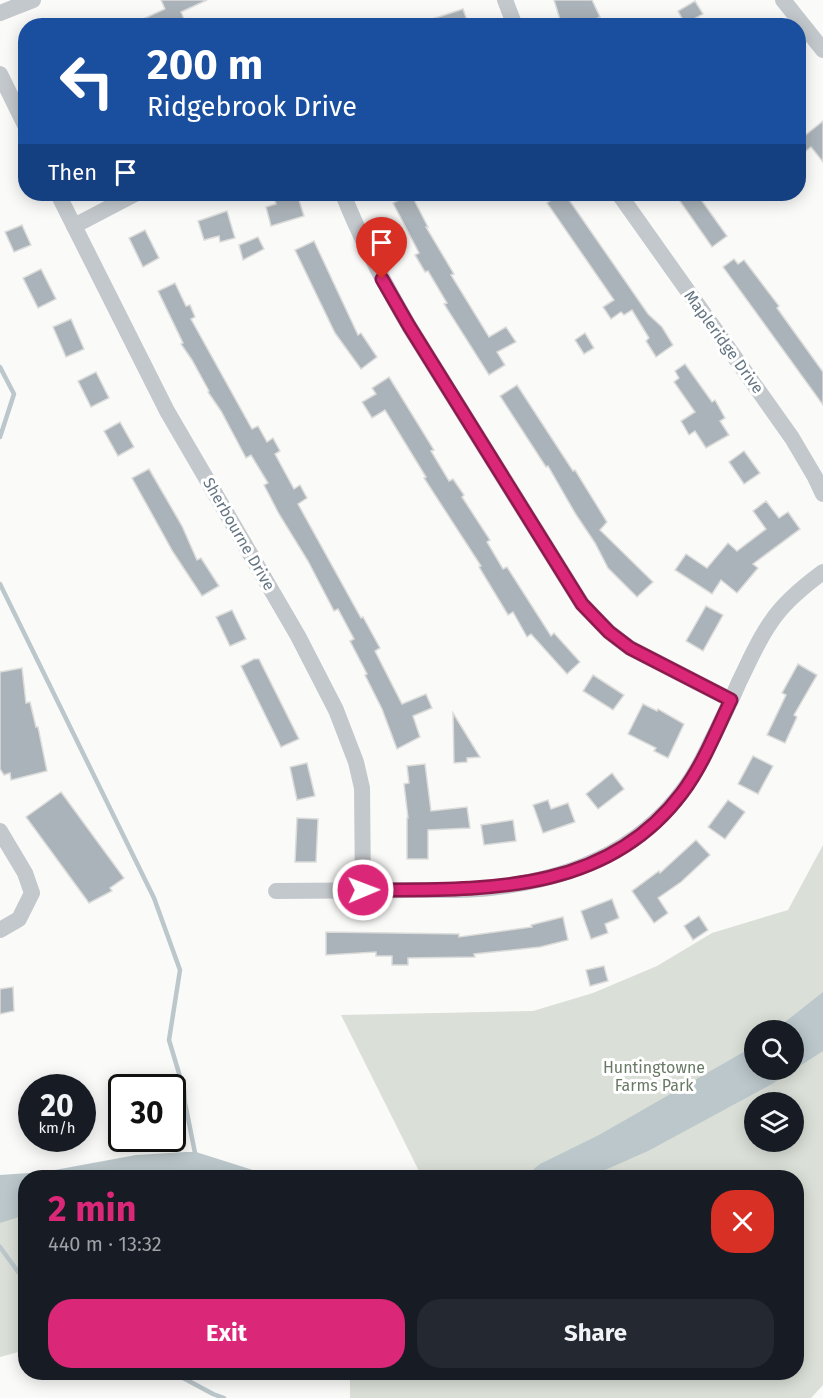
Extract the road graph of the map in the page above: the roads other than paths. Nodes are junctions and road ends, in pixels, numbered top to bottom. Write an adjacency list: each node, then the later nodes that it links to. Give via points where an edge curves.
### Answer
1 (33, 0): 4 (street)
2 (505, 0): 5 (street)
3 (783, 0): 6 (street)
4 (0, 13)
5 (512, 18)
6 (797, 18)
7 (806, 29): 8 (street)
8 (823, 50)
9 (0, 74): 10 (street)
10 (18, 110)
11 (62, 201): 15 (street, Sherbourne Drive)
12 (121, 201): 15 (street)
13 (346, 201): 18 (street, via 409,326 582,604 630,648)
14 (625, 201): 16 (street, Mapleridge Drive, via 792,438)
15 (74, 225): 20 (street, Sherbourne Drive, via 167,411 280,604 336,710 362,788)
16 (823, 494)
17 (823, 572): 18 (street, via 771,621)
18 (731, 700): 20 (street, via 698,769 681,794 633,840 603,858 559,875 490,888)
19 (0, 831): 22 (street, via 32,892 19,919)
20 (363, 890): 21 (street)
21 (276, 891)
22 (0, 930)

